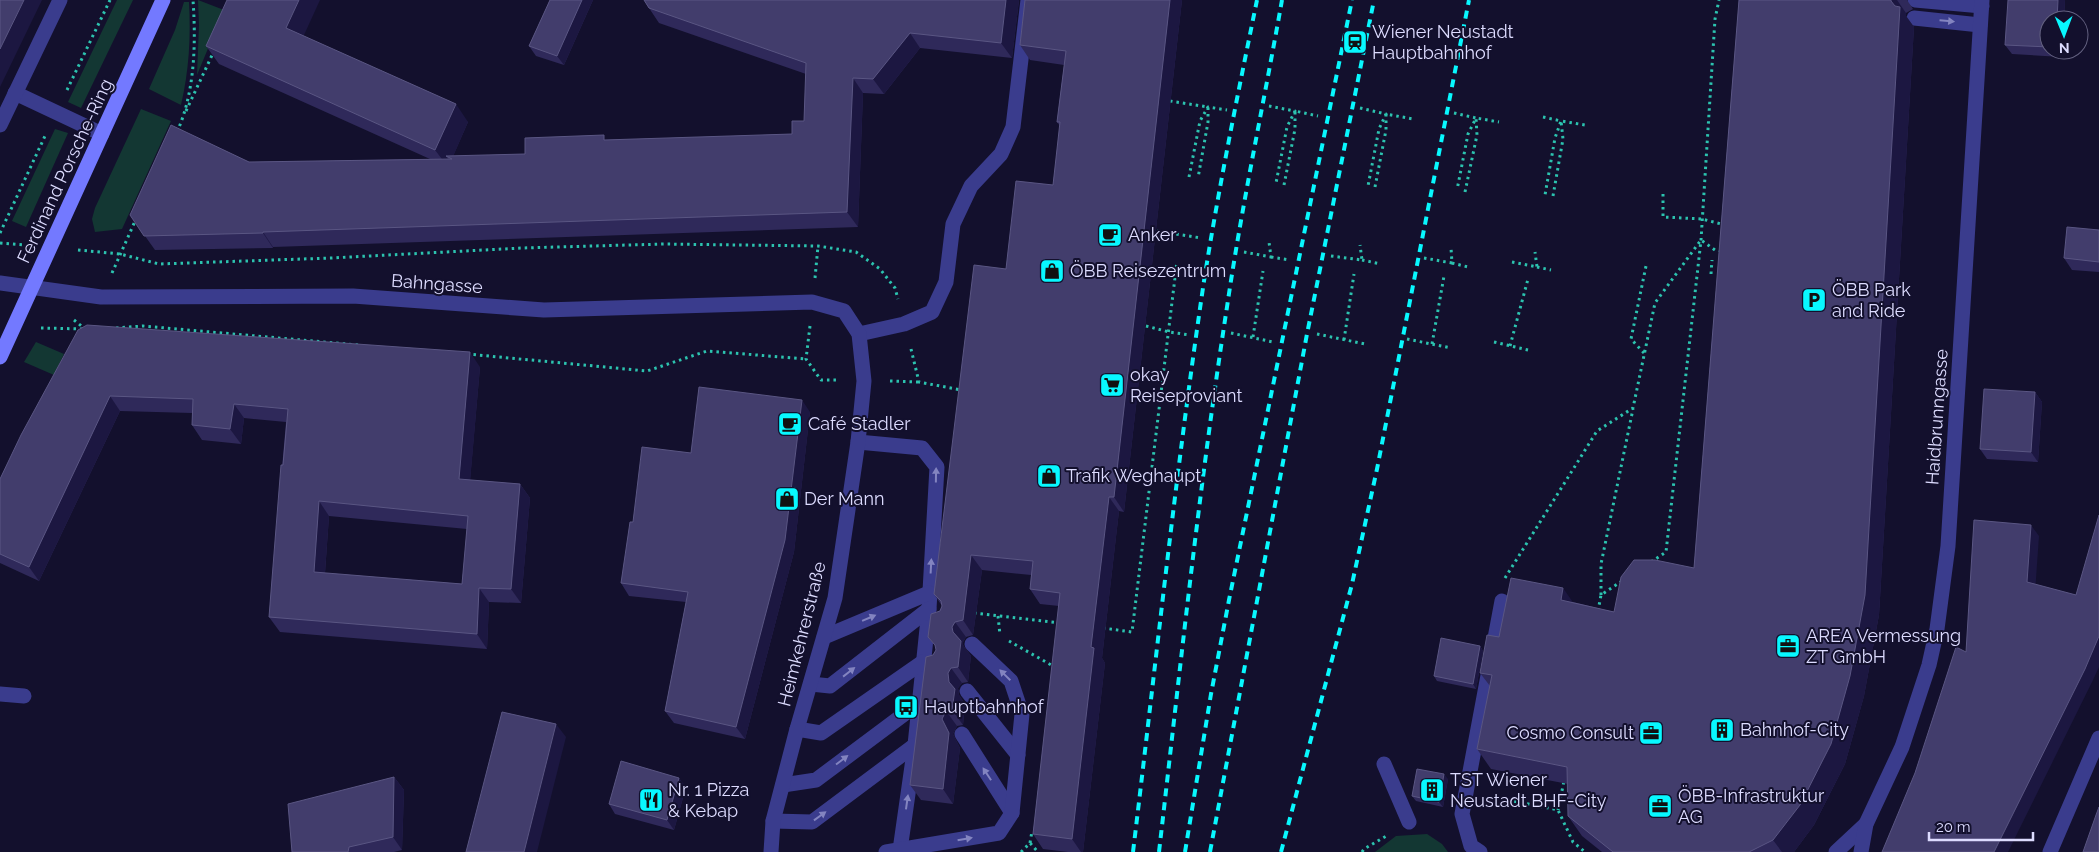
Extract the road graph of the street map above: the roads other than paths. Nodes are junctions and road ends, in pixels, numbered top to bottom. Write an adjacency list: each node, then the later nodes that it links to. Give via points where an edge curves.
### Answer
1 (60, 0): 8 (street)
2 (163, 0): 10 (street, Ferdinand Porsche-Ring)
3 (1028, 0): 13 (street, via 1013,127 1001,154 971,186 953,224 946,282 932,312 904,324)
4 (1916, 0): 5 (street)
5 (1982, 3): 7 (street, Haidbrunngasse)
6 (1914, 18): 7 (street, one-way to 7)
7 (1980, 24): 38 (street, Haidbrunngasse, via 1948,546 1937,629 1929,665 1902,747)
8 (15, 93): 9 (street); 10 (street)
9 (0, 125)
10 (102, 134): 12 (street, Ferdinand Porsche-Ring)
11 (0, 283): 12 (street, Bahngasse)
12 (32, 287): 13 (street, Bahngasse, via 101,297 353,296 544,310 812,302 844,311); 14 (street, Ferdinand Porsche-Ring)
13 (859, 334): 15 (street, Heimkehrerstraße, via 864,381)
14 (0, 357)
15 (858, 442): 16 (street, one-way to 15, via 937,467 922,448); 20 (street, Heimkehrerstraße, via 835,598)
16 (929, 593): 18 (street); 20 (street, one-way to 16)
17 (1502, 600): 41 (street, via 1462,814 1471,846)
18 (929, 609): 19 (street); 22 (street); 23 (street, one-way to 18, via 830,686)
19 (943, 620)
20 (824, 637): 23 (street, Heimkehrerstraße)
21 (972, 644): 32 (street, one-way to 21, via 1022,714 1011,680)
22 (928, 659): 27 (street); 28 (street, via 822,733)
23 (811, 684): 28 (street, Heimkehrerstraße)
24 (967, 691): 32 (street)
25 (0, 694): 26 (street)
26 (24, 696)
27 (924, 700): 31 (street); 34 (street, one-way to 27, via 816,780)
28 (797, 729): 34 (street, Heimkehrerstraße)
29 (962, 734): 35 (street, one-way to 29)
30 (2099, 738): 44 (street)
31 (915, 745): 36 (street, one-way to 31, via 812,822); 39 (street, one-way to 31)
32 (1018, 755): 35 (street)
33 (1384, 764): 37 (street)
34 (783, 785): 36 (street, Heimkehrerstraße)
35 (1012, 813): 39 (street, one-way to 35, via 998,833)
36 (773, 820): 40 (street, Heimkehrerstraße)
37 (1409, 822)
38 (1866, 824): 42 (street, Haidbrunngasse); 43 (street, Haidbrunngasse)
39 (893, 851)
40 (771, 852)
41 (1480, 852)
42 (1836, 852)
43 (1861, 852)
44 (2050, 852)

